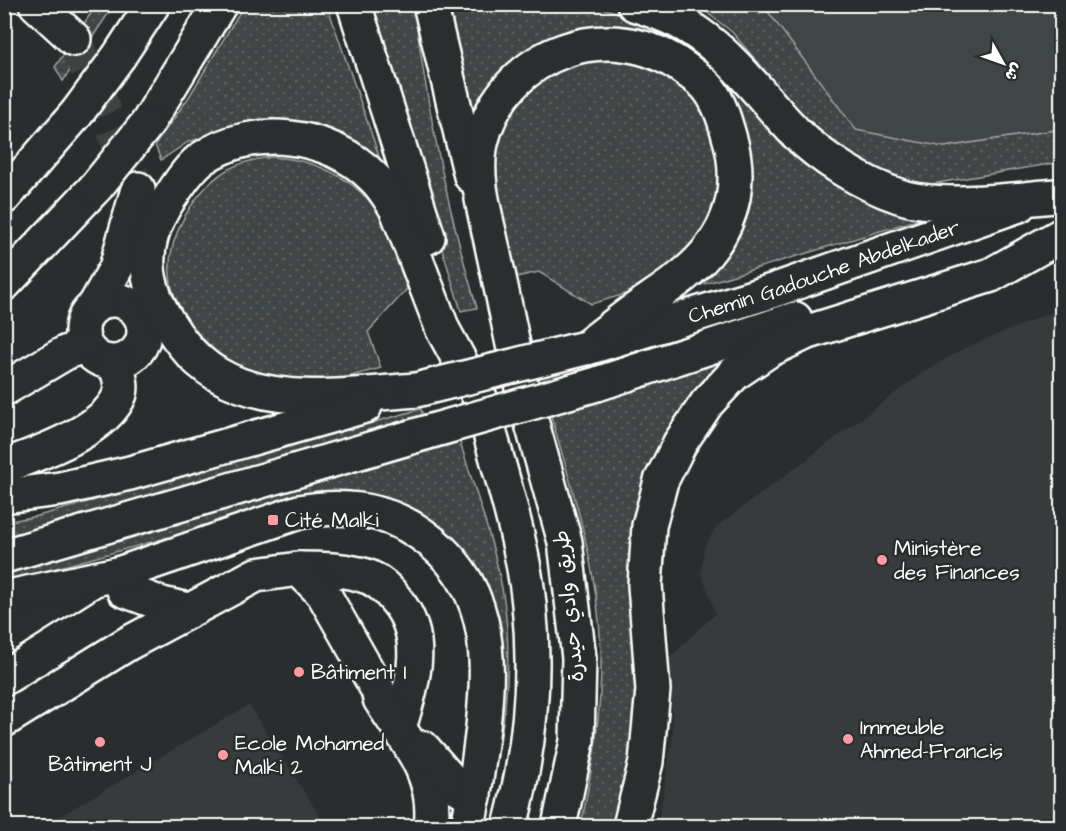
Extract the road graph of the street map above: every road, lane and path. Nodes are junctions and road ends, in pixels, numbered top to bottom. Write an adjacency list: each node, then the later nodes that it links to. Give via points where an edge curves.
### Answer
1 (36, 4): 7 (main road)
2 (153, 4): 9 (main road, bridge, via 77,113)
3 (220, 4): 12 (main road, bridge, via 147,124 96,187)
4 (354, 4): 21 (main road)
5 (430, 4): 18 (main road)
6 (634, 4): 8 (main road, via 669,16 701,35 796,134 831,161 900,197 952,203)
7 (74, 39)
8 (1060, 196): 16 (main road, Chemin Gadouche Abdelkader, via 1001,210 772,291)
9 (4, 198)
10 (1062, 235): 24 (main road, Chemin Gadouche Abdelkader, bridge, via 597,384); 37 (main road, via 991,274 805,333 769,350 735,374 707,403 661,481 649,526 645,585 653,690 646,762)
11 (148, 245): 13 (main road, via 138,189 116,268); 14 (main road); 21 (main road, via 154,225 177,186 202,159 219,150 261,136 284,137 347,157 374,177 397,210 443,330)
12 (4, 284)
13 (94, 307): 14 (main road, via 103,302 124,302); 15 (main road, via 82,324)
14 (150, 312): 17 (main road, via 141,346 134,355); 20 (main road, via 201,364 241,386 316,397)
15 (85, 345): 17 (main road, via 100,360); 19 (main road)
16 (585, 348): 18 (main road, via 692,269 722,231 735,192 736,171 725,120 709,89 657,53 610,42 582,44 532,66 502,97 482,139 479,183); 20 (main road, Chemin Gadouche Abdelkader, bridge)
17 (115, 363): 22 (main road, via 120,393 104,415 75,436)
18 (522, 388): 36 (main road, طريق وادي حيدرة, via 565,542 579,658 577,741)
19 (4, 389)
20 (416, 390): 23 (main road, via 130,473 60,489)
21 (481, 400): 35 (main road, طريق وادي حيدرة, via 516,531 530,605 529,738)
22 (4, 466)
23 (4, 496)
24 (4, 556)
25 (299, 569): 28 (main road, via 256,575); 30 (main road, via 323,592); 31 (main road, via 360,574 376,581 400,605 411,622 416,642 416,664)
26 (104, 578): 27 (main road); 28 (main road, via 124,590); 29 (main road); 33 (main road, via 263,523 320,508 358,508 411,527 453,563 476,602 482,621 487,689)
27 (4, 598)
28 (189, 610): 32 (main road)
29 (4, 636)
30 (378, 690): 31 (main road); 34 (main road, via 425,773 433,801)
31 (402, 718): 33 (main road)
32 (4, 720)
33 (471, 812)
34 (431, 826)
35 (510, 826)
36 (559, 826)
37 (630, 826)

